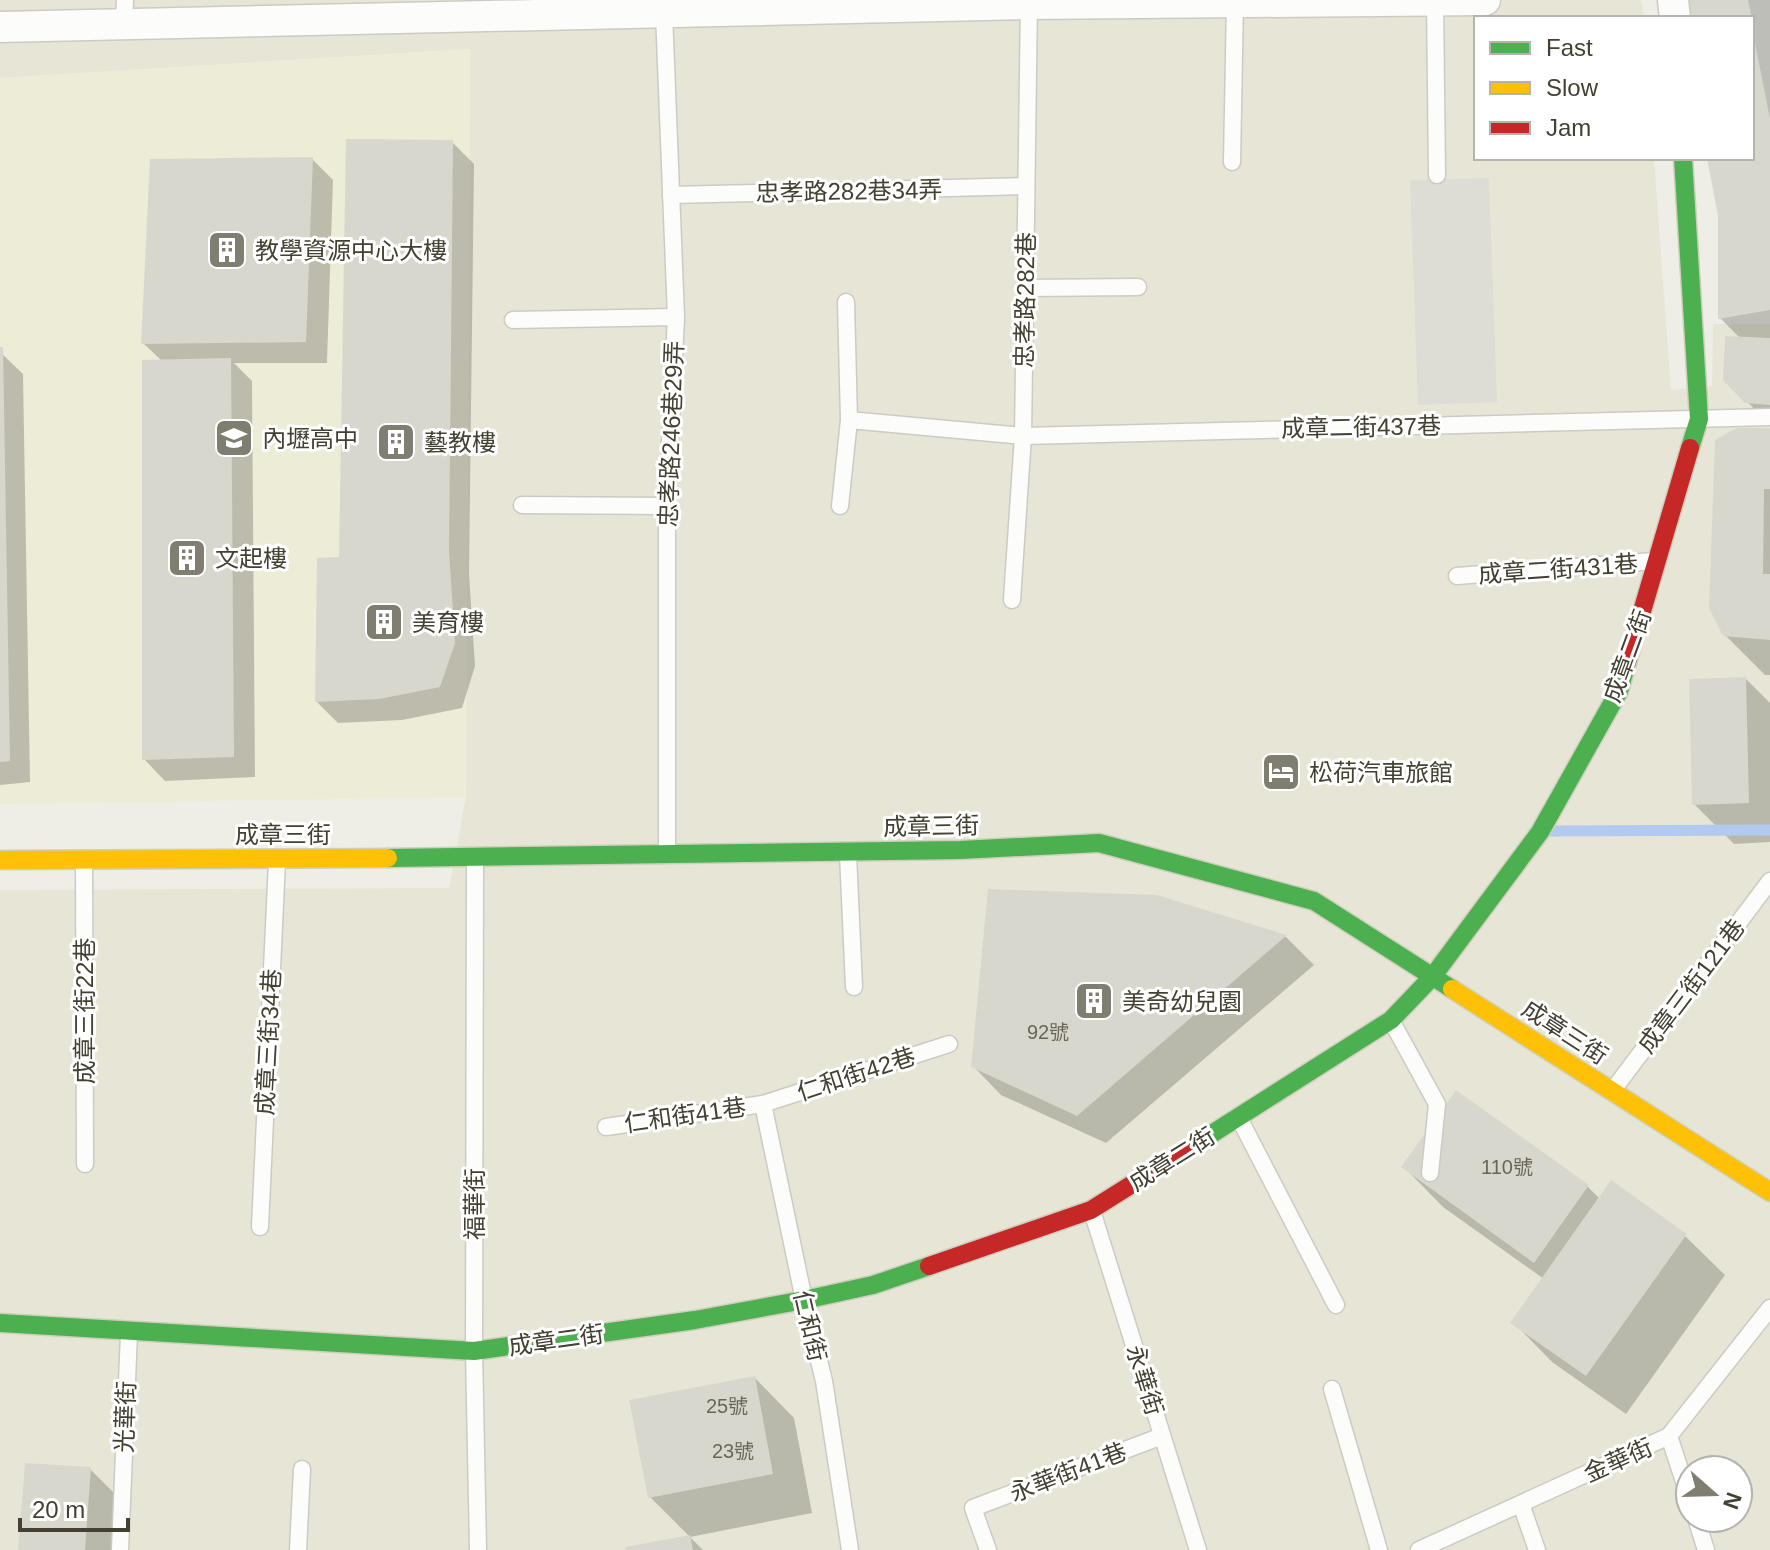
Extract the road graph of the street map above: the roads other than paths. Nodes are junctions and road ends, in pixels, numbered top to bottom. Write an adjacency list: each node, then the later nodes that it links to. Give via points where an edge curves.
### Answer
1 (1435, 0): 2 (street); 4 (street); 12 (lane)
2 (1485, 0)
3 (1029, 2): 4 (street); 8 (street); 13 (lane, 忠孝路282巷)
4 (1235, 2): 11 (lane)
5 (497, 8): 6 (street); 8 (street)
6 (329, 9): 7 (street)
7 (124, 13): 9 (street)
8 (664, 13): 14 (lane, 忠孝路246巷29弄)
9 (0, 27)
10 (1683, 160): 21 (street, 成章二街)
11 (1232, 162)
12 (1437, 175)
13 (1026, 186): 14 (lane, 忠孝路282巷34弄); 16 (lane, 忠孝路282巷)
14 (671, 195): 18 (lane, 忠孝路246巷29弄)
15 (1138, 287): 16 (lane)
16 (1025, 288): 23 (lane, 忠孝路282巷)
17 (846, 302): 22 (lane)
18 (676, 317): 19 (lane); 25 (lane, 忠孝路246巷29弄)
19 (513, 320)
20 (1770, 417): 21 (lane, 成章二街437巷)
21 (1699, 419): 23 (lane, 成章二街437巷); 27 (street, 成章二街)
22 (849, 420): 23 (lane, 成章二街437巷); 26 (lane)
23 (1023, 436): 29 (lane, 忠孝路282巷)
24 (522, 505): 25 (lane)
25 (667, 506): 31 (lane, 忠孝路246巷29弄)
26 (840, 506)
27 (1659, 561): 28 (lane, 成章二街431巷); 37 (street, 成章二街, via 1619,691 1540,832)
28 (1457, 576)
29 (1012, 600)
30 (848, 852): 31 (street, 成章三街); 37 (street, 成章三街, via 1099,843 1314,901); 38 (lane)
31 (667, 854): 32 (street, 成章三街)
32 (475, 857): 34 (street, 成章三街); 55 (lane, 福華街)
33 (84, 858): 34 (street, 成章三街); 35 (street, 成章三街); 45 (lane, 成章三街22巷)
34 (277, 858): 49 (lane, 成章三街34巷)
35 (0, 860)
36 (1770, 881): 41 (lane, 成章三街121巷)
37 (1433, 976): 39 (street, 成章二街); 41 (street, 成章三街)
38 (854, 987)
39 (1391, 1020): 43 (street, 成章二街); 46 (lane, via 1437,1104)
40 (949, 1044): 42 (lane, 仁和街42巷)
41 (1612, 1091): 47 (street, 成章三街)
42 (763, 1104): 44 (lane, 仁和街41巷); 50 (lane, 仁和街)
43 (1239, 1118): 48 (street, 成章二街); 51 (lane)
44 (606, 1127)
45 (85, 1164)
46 (1430, 1173)
47 (1770, 1192)
48 (1091, 1210): 50 (street, 成章二街, via 873,1285); 57 (lane, 永華街)
49 (260, 1227)
50 (804, 1300): 55 (street, 成章二街); 65 (lane, 仁和街, via 824,1381)
51 (1336, 1305)
52 (1770, 1308): 58 (lane, 金華街)
53 (0, 1323): 54 (street, 成章二街)
54 (129, 1331): 55 (street, 成章二街); 62 (lane, 光華街)
55 (474, 1351): 64 (lane, 福華街)
56 (1332, 1389): 68 (lane)
57 (1162, 1436): 66 (lane, 永華街41巷, via 973,1508); 67 (lane, 永華街)
58 (1669, 1436): 59 (lane); 61 (lane, 金華街)
59 (1675, 1454)
60 (302, 1469): 63 (lane)
61 (1521, 1504): 69 (lane, 金華街); 70 (lane)
62 (120, 1550)
63 (298, 1550)
64 (478, 1550)
65 (850, 1550)
66 (988, 1550)
67 (1198, 1550)
68 (1379, 1550)
69 (1419, 1550)
70 (1537, 1550)

